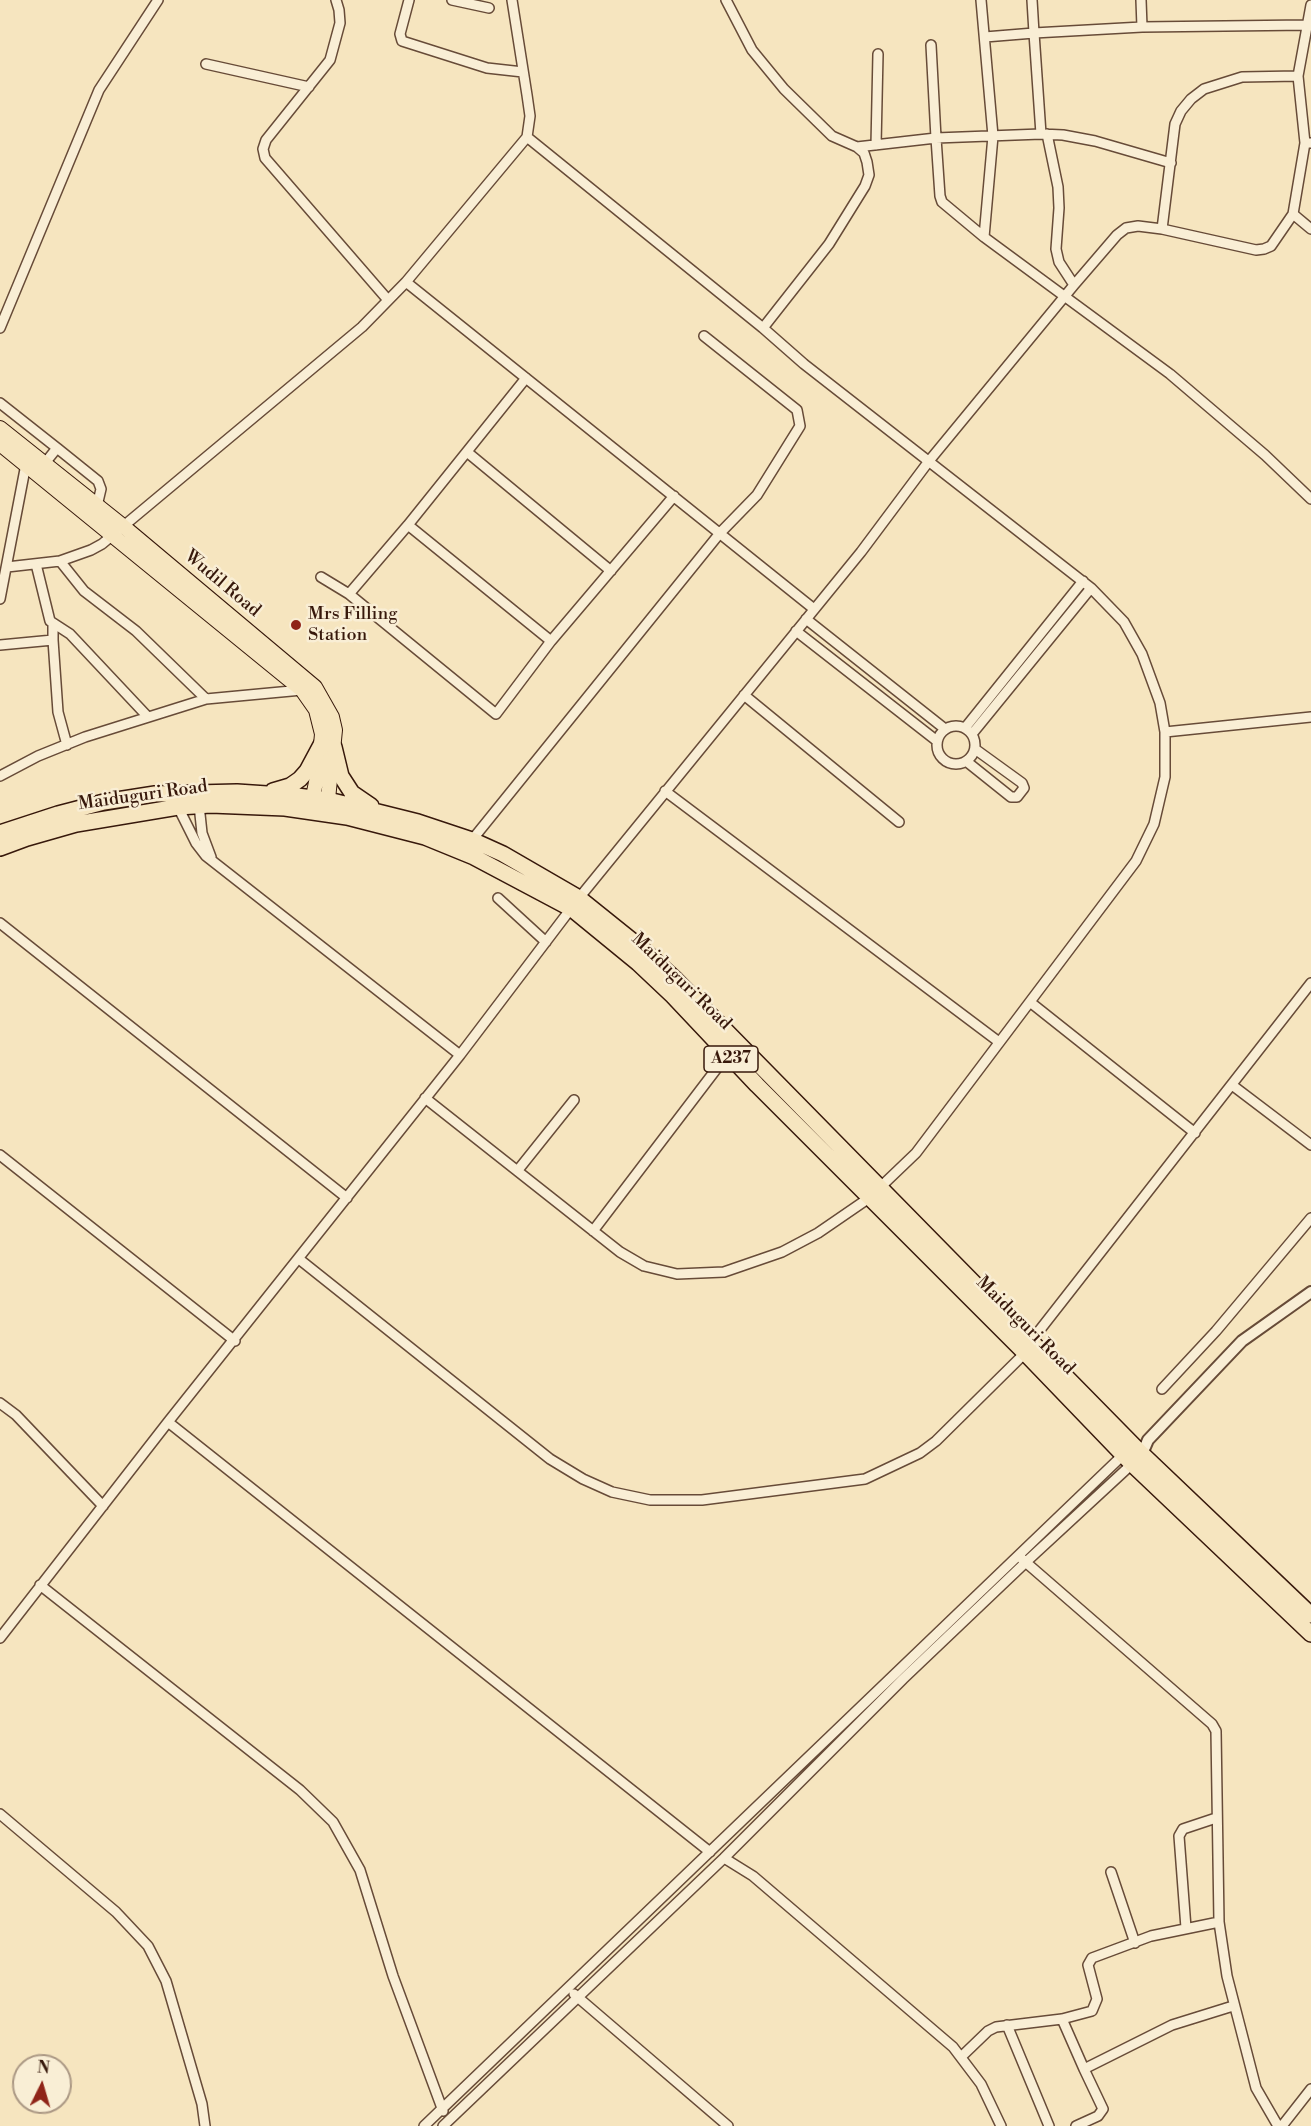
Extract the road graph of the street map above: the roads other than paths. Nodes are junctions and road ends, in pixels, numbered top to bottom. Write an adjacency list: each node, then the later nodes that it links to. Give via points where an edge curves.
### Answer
1 (158, 0): 38 (street, via 99,90)
2 (336, 0): 21 (street, via 340,23 336,41 330,60)
3 (409, 0): 19 (street, via 400,34 402,41 487,68)
4 (452, 0): 11 (street)
5 (512, 0): 19 (street)
6 (726, 0): 28 (street, via 752,50 784,88 828,133)
7 (981, 0): 15 (street)
8 (1032, 0): 14 (street)
9 (1141, 0): 13 (street)
10 (1311, 5): 12 (street)
11 (489, 8)
12 (1307, 25): 13 (street); 20 (street)
13 (1142, 27): 14 (street)
14 (1034, 33): 15 (street); 22 (street)
15 (986, 37): 23 (street)
16 (931, 45): 25 (street)
17 (878, 54): 27 (street)
18 (206, 64): 21 (street)
19 (523, 72): 24 (street, via 530,116)
20 (1298, 76): 26 (street); 29 (street, via 1242,77 1204,89 1181,111 1175,124)
21 (309, 87): 37 (street, via 266,140 265,158)
22 (1044, 134): 23 (street); 29 (street, via 1095,141); 35 (street, via 1058,187 1056,249 1059,262)
23 (993, 136): 25 (street); 33 (street)
24 (527, 137): 34 (street); 39 (street)
25 (936, 138): 27 (street); 33 (street, via 942,202)
26 (1308, 143): 30 (street)
27 (876, 144): 28 (street)
28 (857, 147): 39 (street, via 867,162 869,176 865,186 830,244)
29 (1171, 163): 31 (street)
30 (1293, 214): 31 (street, via 1271,246 1256,250); 32 (street)
31 (1162, 229): 35 (street, via 1126,228)
32 (1311, 229)
33 (984, 237): 36 (street)
34 (406, 282): 37 (street); 41 (street)
35 (1074, 285): 36 (street)
36 (1065, 297): 47 (street); 51 (street, via 1170,374)
37 (388, 300): 54 (street, via 362,327)
38 (0, 328)
39 (763, 328): 47 (street)
40 (704, 336): 55 (street, via 797,410 800,417 800,426 757,495)
41 (526, 378): 46 (street); 50 (street)
42 (0, 403): 45 (street)
43 (0, 428): 48 (main road, Wudil Road)
44 (2, 448): 49 (main road, Wudil Road)
45 (57, 448): 48 (street); 52 (street, via 98,481)
46 (467, 452): 53 (street); 60 (street)
47 (929, 461): 62 (street); 65 (street)
48 (45, 463): 52 (main road, Wudil Road)
49 (26, 464): 54 (main road, Wudil Road); 56 (street)
50 (674, 496): 55 (street); 60 (street)
51 (1311, 499)
52 (97, 506): 54 (main road, Wudil Road)
53 (408, 525): 63 (street); 70 (street)
54 (118, 530): 57 (street, via 91,550); 72 (main road, Wudil Road)
55 (720, 533): 65 (street); 98 (street)
56 (5, 548): 59 (street)
57 (60, 561): 58 (street); 76 (street, via 84,591 136,631)
58 (36, 564): 59 (street); 67 (street)
59 (7, 567): 64 (street)
60 (610, 571): 70 (street)
61 (321, 577): 63 (street)
62 (1087, 584): 81 (street); 82 (street, via 1124,622 1142,654 1160,703)
63 (348, 594): 70 (street, via 496,714)
64 (0, 600)
65 (814, 609): 66 (street)
66 (806, 619): 68 (street); 74 (street)
67 (53, 623): 69 (street); 78 (street, via 70,634)
68 (796, 631): 75 (street); 77 (street)
69 (53, 640): 71 (street); 84 (street, via 58,712)
70 (551, 640)
71 (0, 645)
72 (283, 665): 73 (main road, Wudil Road); 85 (main road, Wudil Road, via 315,687 325,702 335,729)
73 (302, 690): 76 (street); 85 (main road, Wudil Road, via 316,710)
74 (898, 693): 77 (street); 80 (street)
75 (744, 695): 89 (street); 96 (street)
76 (206, 699): 78 (street)
77 (890, 704): 83 (street)
78 (148, 717): 84 (street)
79 (1311, 717): 82 (street)
80 (945, 729): 81 (street, via 955,726); 83 (street)
81 (968, 731): 86 (street)
82 (1165, 732): 106 (street, via 1165,777 1154,824 1136,861)
83 (937, 741): 87 (street, via 937,751 943,759 952,764)
84 (67, 745): 88 (street)
85 (328, 745): 90 (highway, via 300,779); 92 (main road, Wudil Road); 94 (main road, Wudil Road); 95 (highway, via 352,793)
86 (975, 749): 87 (street); 87 (street, via 1024,788 1017,797 1011,797)
87 (966, 761)
88 (0, 776)
89 (665, 791): 102 (street); 107 (street)
90 (265, 793): 92 (highway, Maiduguri Road / A237); 97 (highway, Maiduguri Road / A237, via 155,794 104,802)
91 (199, 805): 92 (highway, Maiduguri Road / A237); 93 (highway, Maiduguri Road / A237); 100 (street, via 202,833)
92 (311, 805): 94 (highway, Maiduguri Road / A237)
93 (178, 807): 99 (highway, Maiduguri Road / A237, via 76,824); 100 (street, via 196,843)
94 (328, 807): 95 (highway, Maiduguri Road / A237); 102 (highway, Maiduguri Road / A237, via 474,856)
95 (378, 812): 98 (highway, Maiduguri Road / A237)
96 (899, 822)
97 (0, 833)
98 (472, 840): 102 (highway, Maiduguri Road / A237, via 503,855)
99 (0, 848)
100 (213, 862): 108 (street)
101 (498, 898): 104 (street)
102 (575, 903): 104 (street); 109 (highway, Maiduguri Road / A237, via 673,996); 117 (highway, Maiduguri Road / A237, via 640,947 676,980)
103 (0, 922): 118 (street)
104 (546, 942): 108 (street)
105 (1311, 983): 110 (street)
106 (1030, 1002): 107 (street); 113 (street)
107 (999, 1042): 117 (street, via 916,1153)
108 (460, 1055): 111 (street)
109 (727, 1055): 117 (highway, Maiduguri Road / A237); 120 (street)
110 (1232, 1085): 113 (street); 114 (street)
111 (425, 1098): 116 (street); 118 (street)
112 (574, 1100): 116 (street)
113 (1195, 1133): 124 (street)
114 (1311, 1145)
115 (0, 1155): 123 (street)
116 (518, 1170): 120 (street)
117 (875, 1193): 120 (street, via 818,1233 782,1252 724,1272 677,1274 644,1266); 124 (highway, Maiduguri Road / A237)
118 (347, 1198): 121 (street)
119 (1311, 1218): 125 (street)
120 (593, 1231)
121 (299, 1259): 123 (street); 124 (street, via 550,1459 612,1492 650,1500 702,1500 865,1479 936,1442)
122 (1311, 1292): 128 (street, via 1242,1341)
123 (235, 1341): 127 (street)
124 (1029, 1347): 128 (highway, Maiduguri Road / A237)
125 (1162, 1389)
126 (0, 1403): 129 (street)
127 (168, 1422): 129 (street); 137 (street)
128 (1136, 1452): 130 (street); 132 (highway, Maiduguri Road / A237); 133 (highway, Maiduguri Road / A237)
129 (103, 1506): 131 (street)
130 (1022, 1559): 136 (street, via 1212,1724 1217,1741); 137 (street); 138 (street)
131 (40, 1585): 134 (street); 151 (street, via 300,1790 333,1822 360,1870 393,1976)
132 (1311, 1615)
133 (1311, 1634)
134 (0, 1638)
135 (0, 1814): 153 (street, via 116,1912 148,1946 166,1981)
136 (1216, 1818): 140 (street); 141 (street, via 1183,1829 1179,1836)
137 (710, 1852): 143 (street)
138 (724, 1858): 144 (street); 148 (street, via 753,1876)
139 (1111, 1872): 142 (street)
140 (1219, 1922): 141 (street); 145 (street)
141 (1186, 1928): 142 (street)
142 (1135, 1942): 146 (street, via 1090,1960 1096,2005 1092,2010)
143 (568, 1988): 144 (street); 151 (street)
144 (578, 1998): 152 (street); 155 (street)
145 (1233, 2006): 149 (street, via 1172,2025); 159 (street, via 1256,2088)
146 (1062, 2019): 147 (street); 149 (street)
147 (1007, 2025): 148 (street, via 988,2031); 157 (street)
148 (961, 2057): 156 (street, via 981,2084)
149 (1084, 2069): 158 (street, via 1103,2109 1098,2116)
150 (1311, 2089): 159 (street)
151 (442, 2109): 152 (street); 154 (street)
152 (445, 2124)
153 (205, 2126)
154 (424, 2126)
155 (728, 2126)
156 (1001, 2126)
157 (1048, 2126)
158 (1076, 2126)
159 (1280, 2126)

